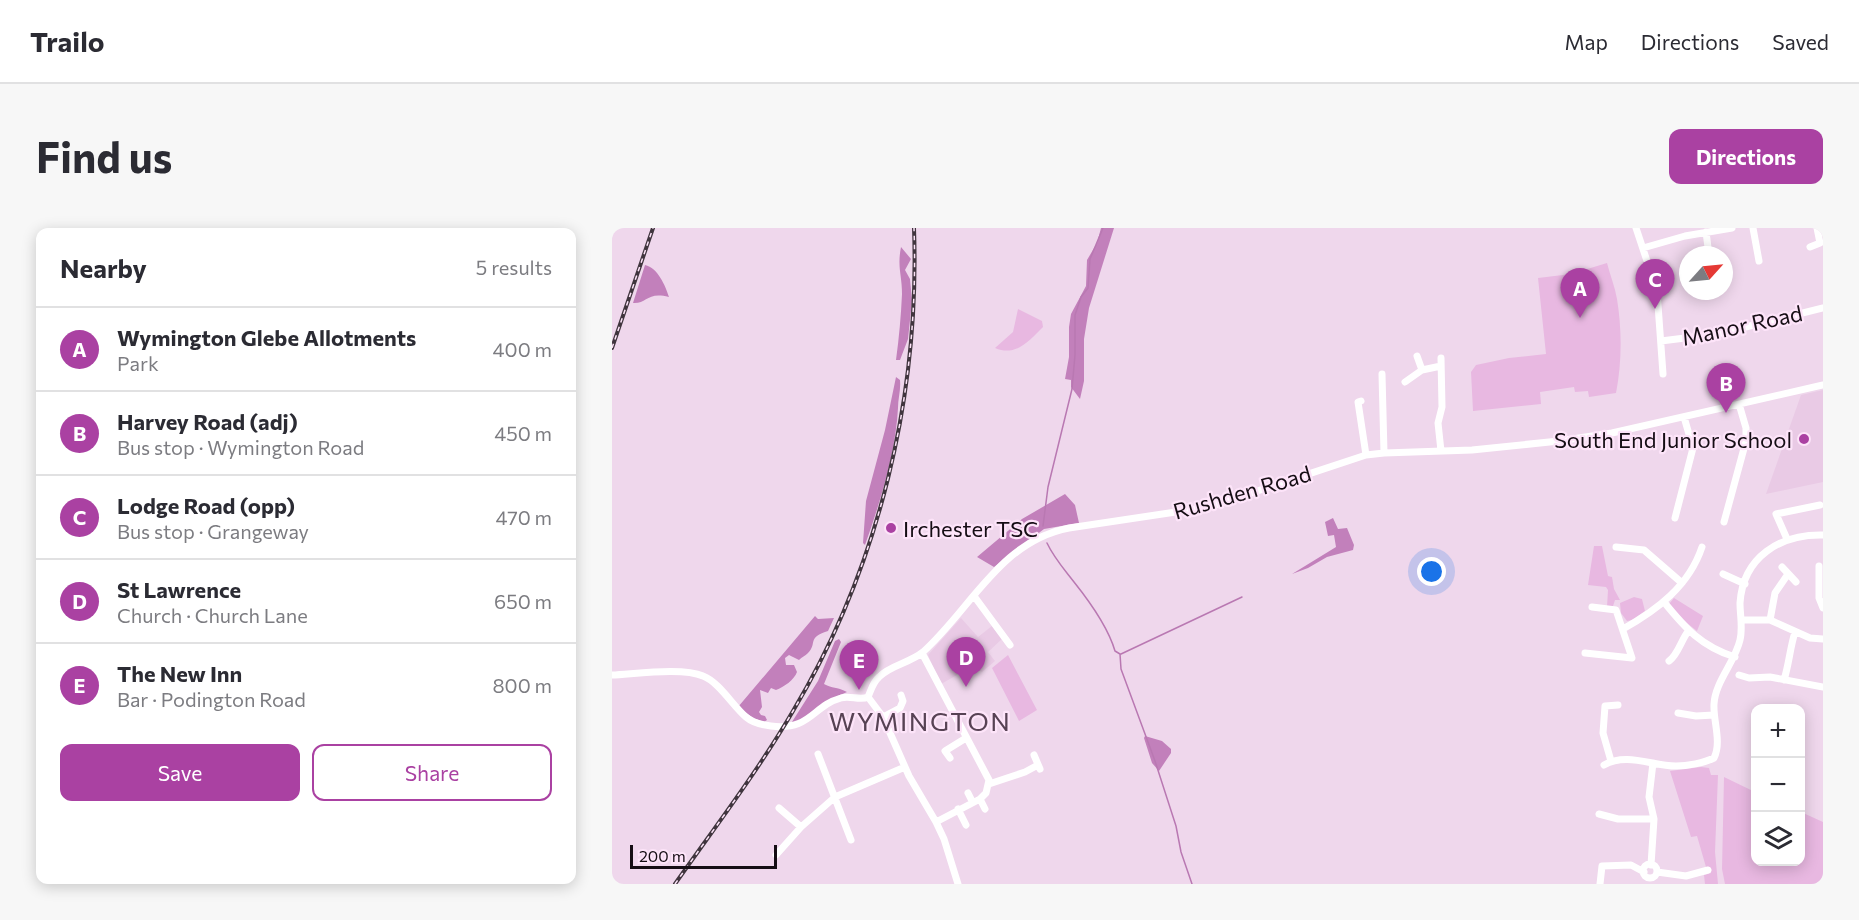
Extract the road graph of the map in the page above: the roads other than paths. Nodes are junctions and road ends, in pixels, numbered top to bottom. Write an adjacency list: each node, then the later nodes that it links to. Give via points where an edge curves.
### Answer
1 (1636, 228): 8 (street)
2 (1732, 228): 5 (street)
3 (1753, 228): 9 (street)
4 (1817, 228): 7 (street, via 1820,243)
5 (1706, 232): 6 (street); 8 (street)
6 (1708, 246)
7 (1810, 247)
8 (1643, 249): 11 (street, via 1657,291)
9 (1759, 261)
10 (1823, 308): 11 (street, Manor Road, via 1717,334)
11 (1661, 341): 15 (street)
12 (1417, 356): 13 (street)
13 (1422, 370): 16 (street); 21 (street, via 1441,362)
14 (1382, 374): 22 (street)
15 (1663, 374)
16 (1405, 382)
17 (1823, 385): 19 (street, Rushden Road)
18 (1361, 401): 23 (street, via 1358,402)
19 (1739, 404): 20 (street, Rushden Road); 26 (street, via 1746,441)
20 (1684, 417): 21 (street, Rushden Road, via 1612,433); 25 (street, via 1693,448)
21 (1441, 451): 22 (street, Rushden Road)
22 (1384, 453): 23 (street, Rushden Road)
23 (1366, 455): 38 (street, Rushden Road, via 1209,507 1048,533 998,567)
24 (1820, 505): 28 (street, via 1776,514)
25 (1675, 518)
26 (1724, 522)
27 (1823, 535): 28 (street)
28 (1787, 539): 37 (street, via 1761,555)
29 (1616, 547): 36 (street, via 1644,550)
30 (1702, 548): 36 (street)
31 (1819, 566): 41 (street, via 1819,598)
32 (1782, 567): 34 (street)
33 (1723, 574): 37 (street)
34 (1788, 574): 35 (street); 43 (street, via 1775,593)
35 (1796, 582)
36 (1682, 583): 39 (street)
37 (1745, 584): 42 (street)
38 (974, 596): 48 (street); 49 (street, Rushden Road)
39 (1664, 602): 44 (street); 45 (street)
40 (1592, 607): 44 (street, via 1616,610)
41 (1823, 608)
42 (1741, 620): 43 (street); 51 (street)
43 (1770, 621): 46 (street)
44 (1623, 629): 50 (street, via 1633,661)
45 (1689, 630): 51 (street, via 1715,651); 52 (street, via 1676,657)
46 (1795, 632): 47 (street); 55 (street)
47 (1823, 639)
48 (1010, 645)
49 (922, 653): 58 (street, Rushden Road, via 878,677); 63 (street)
50 (1585, 653)
51 (1735, 657): 61 (street, via 1717,691)
52 (1669, 661)
53 (612, 675): 58 (street, via 702,675 750,720 776,727 799,724 843,697)
54 (1739, 675): 55 (street)
55 (1784, 680): 56 (street)
56 (1823, 687)
57 (901, 695): 62 (street, via 903,705)
58 (868, 697): 62 (street)
59 (1618, 705): 67 (street, via 1604,702 1607,763 1635,759)
60 (1678, 713): 61 (street)
61 (1714, 715): 67 (street, via 1714,759 1676,766)
62 (883, 717): 68 (street)
63 (966, 738): 66 (street, via 945,751); 69 (street)
64 (818, 754): 71 (street)
65 (1034, 755): 69 (street, via 1039,767)
66 (950, 758)
67 (1653, 763): 77 (street, via 1649,797)
68 (905, 766): 71 (street); 78 (street)
69 (989, 784): 72 (street, via 986,793)
70 (968, 793): 72 (street)
71 (835, 797): 80 (street); 82 (street)
72 (976, 800): 74 (street); 75 (street)
73 (779, 808): 80 (street)
74 (958, 809): 78 (street); 79 (street)
75 (985, 809)
76 (1599, 814): 77 (street, via 1618,819)
77 (1653, 819): 85 (street)
78 (936, 822): 90 (street)
79 (966, 825)
80 (801, 826): 84 (street)
81 (856, 827): 82 (street)
82 (848, 830): 83 (street)
83 (851, 840)
84 (776, 855)
85 (1651, 865): 87 (street); 88 (street)
86 (1708, 870): 88 (street, via 1686,876)
87 (1644, 872): 89 (street); 91 (street, via 1631,865 1602,866)
88 (1657, 872): 89 (street)
89 (1650, 881)
90 (958, 884)
91 (1600, 884)

